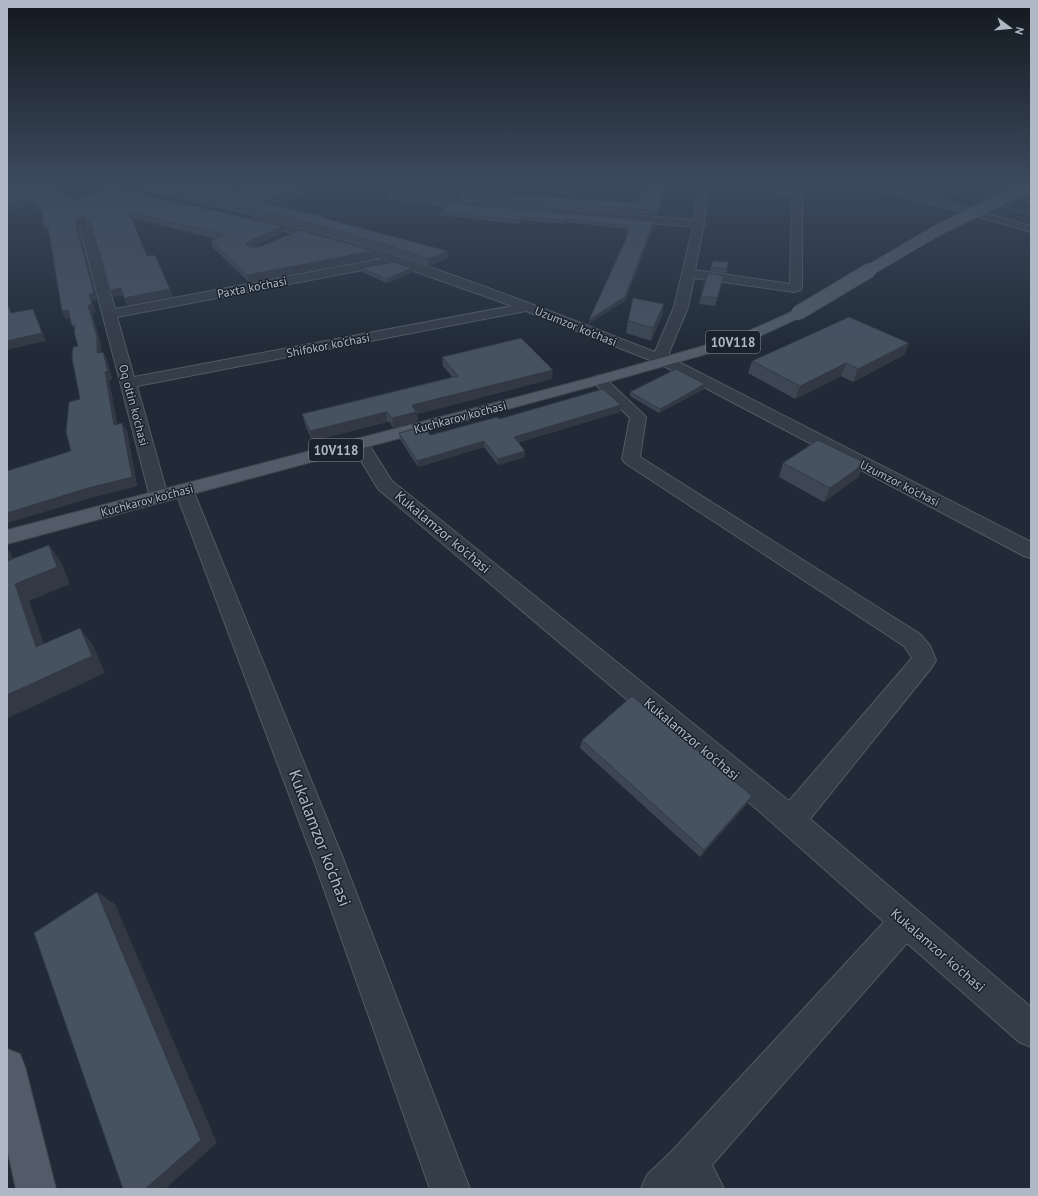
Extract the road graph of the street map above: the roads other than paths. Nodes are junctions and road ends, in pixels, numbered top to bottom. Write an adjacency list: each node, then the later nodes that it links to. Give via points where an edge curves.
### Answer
1 (89, 240): 12 (street)
2 (329, 240): 7 (street, Uzumzor ko'chasi)
3 (695, 240): 8 (street)
4 (797, 240): 8 (street, via 794,288)
5 (901, 240): 9 (main road)
6 (921, 240): 13 (main road, 10V118, bridge, via 798,313 740,340)
7 (395, 260): 10 (street, Uzumzor ko'chasi); 12 (street, Paxta ko'chasi)
8 (688, 273): 13 (street, via 681,307 662,353)
9 (830, 280)
10 (528, 307): 13 (street, Uzumzor ko'chasi); 15 (street, Shifokor ko'chasi)
11 (783, 308): 13 (main road, 10V118)
12 (109, 314): 15 (street, Oq oltin ko'chasi)
13 (665, 362): 14 (main road, Kuchkarov ko'chasi / 10V118); 19 (street, Uzumzor ko'chasi)
14 (600, 380): 16 (main road, Kuchkarov ko'chasi / 10V118); 20 (street, via 638,417 630,458 912,640 922,653 924,660)
15 (128, 383): 17 (street, Oq oltin ko'chasi)
16 (360, 444): 17 (main road, Kuchkarov ko'chasi / 10V118); 20 (street, Kukalamzor ko'chasi, via 385,485)
17 (172, 494): 18 (main road, Kuchkarov ko'chasi / 10V118); 26 (street, Kukalamzor ko'chasi, via 330,861)
18 (7, 537)
19 (1031, 551)
20 (791, 821): 21 (street, Kukalamzor ko'chasi)
21 (906, 921): 22 (street, Kukalamzor ko'chasi); 24 (street)
22 (1028, 1021)
23 (7, 1067): 25 (main road)
24 (696, 1176): 27 (street)
25 (36, 1189)
26 (450, 1189)
27 (661, 1189)

